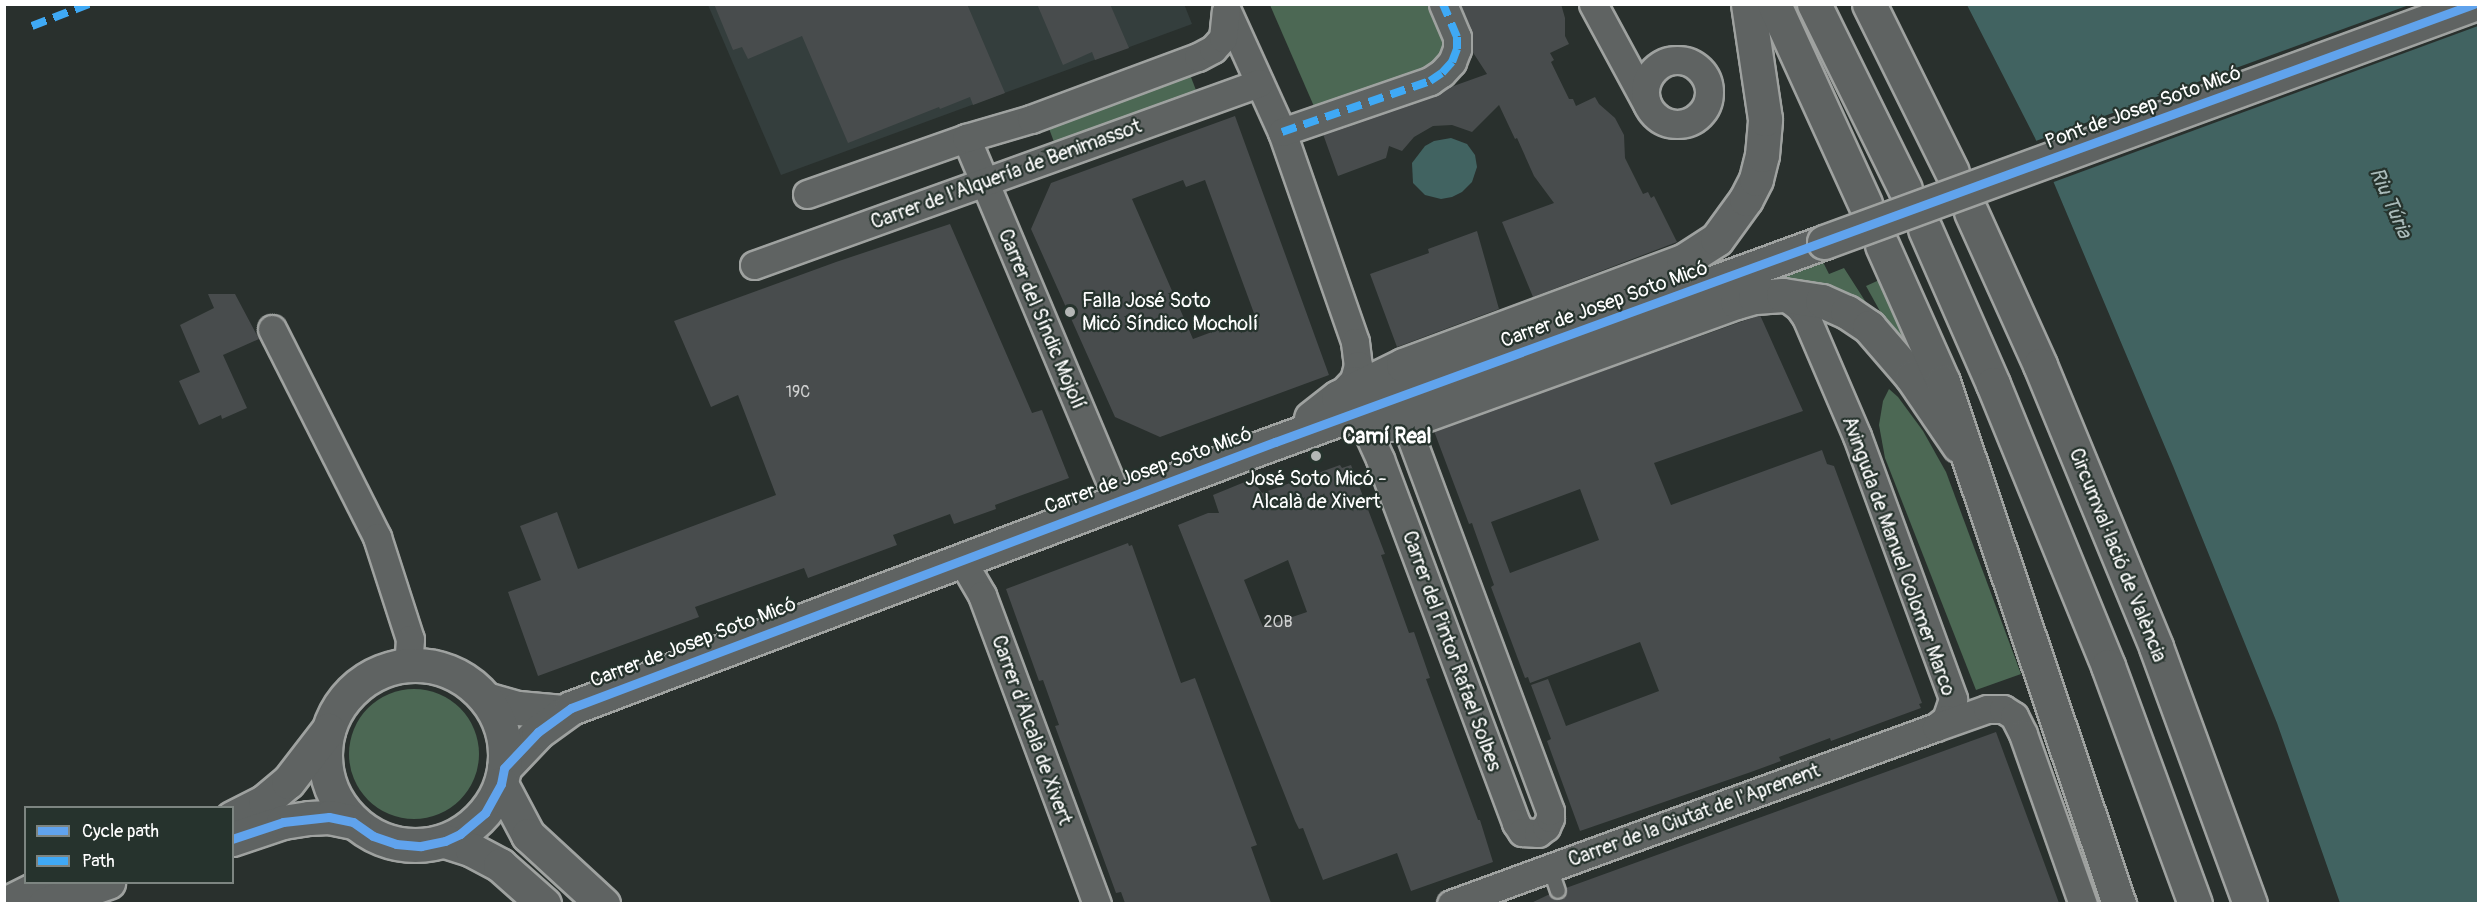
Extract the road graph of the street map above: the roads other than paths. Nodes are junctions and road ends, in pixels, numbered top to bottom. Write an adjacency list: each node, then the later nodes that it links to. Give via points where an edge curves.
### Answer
1 (1443, 4): 12 (street, via 1457,37 1457,49 1442,73 1430,81)
2 (1748, 4): 26 (main road, Carrer de Josep Soto Micó, via 1765,118 1762,155 1746,199 1717,239 1683,261 1403,365)
3 (1774, 4): 18 (main road)
4 (1814, 4): 16 (main road)
5 (1869, 4): 14 (main road)
6 (2474, 4): 21 (main road, Pont de Josep Soto Micó, bridge)
7 (1225, 8): 10 (street); 13 (street, via 1223,38 1198,57 1031,119)
8 (1598, 13): 9 (street, via 1610,34 1633,53); 11 (street)
9 (1672, 60): 11 (street, via 1661,64 1647,80 1645,90); 11 (street, via 1693,64 1701,72 1709,92 1707,103 1694,119 1685,123 1665,122)
10 (1259, 83): 12 (street); 15 (street, Carrer de l'Alquería de Benimassot)
11 (1650, 109)
12 (1282, 132): 26 (street, via 1355,343 1358,365)
13 (966, 138): 15 (street, Carrer del Síndic Mojolí); 17 (street)
14 (1952, 172)
15 (983, 182): 23 (street, Carrer de l'Alquería de Benimassot); 29 (street, Carrer del Síndic Mojolí)
16 (1905, 189)
17 (807, 194)
18 (1865, 204)
19 (1971, 212): 55 (main road, Circumval·lació de València, via 2040,365 2156,647)
20 (1925, 229): 54 (main road, via 2104,655)
21 (1824, 242): 27 (main road, Carrer de Josep Soto Micó)
22 (1882, 244): 28 (main road, via 1943,382)
23 (754, 265)
24 (1783, 295): 27 (main road, via 1737,302); 28 (main road, via 1822,301 1869,327 1912,377); 34 (street, Avinguda de Manuel Colomer Marco, via 1806,317 1857,436 1953,699 1946,719)
25 (272, 329): 31 (street, via 377,537 410,639)
26 (1349, 405): 27 (main road, via 1389,424); 29 (main road, Carrer de Josep Soto Micó, via 1283,439); 40 (street, Carrer del Pintor Rafael Solbes, via 1380,459)
27 (1400, 411): 37 (street, Carrer del Pintor Rafael Solbes)
28 (1972, 467): 53 (main road)
29 (1118, 500): 30 (main road, Carrer de Josep Soto Micó)
30 (961, 559): 33 (main road, Carrer de Josep Soto Micó); 50 (street, Carrer d'Alcalà de Xivert, via 982,595)
31 (408, 665): 32 (main road, via 451,672); 35 (main road, via 364,680 342,702)
32 (486, 699): 33 (main road, Carrer de Josep Soto Micó, via 518,708); 36 (main road, via 502,732)
33 (563, 712): 36 (main road, Carrer de Josep Soto Micó, via 538,732)
34 (1936, 727): 43 (street, Carrer de la Ciutat de l'Aprenent); 52 (street, Avinguda de Manuel Colomer Marco, via 1987,709 2003,709 2014,716)
35 (328, 730): 38 (main road, via 288,782 265,801); 39 (main road, via 328,779)
36 (503, 776): 42 (main road, via 485,813); 49 (main road, via 528,836)
37 (1550, 811): 40 (street, via 1546,827 1538,833 1522,832); 43 (street, Carrer del Pintor Rafael Solbes)
38 (234, 817)
39 (353, 822): 41 (main road, via 309,818); 42 (main road, via 373,836 396,844 420,846)
40 (1516, 824): 43 (street, Carrer del Pintor Rafael Solbes, via 1533,865)
41 (234, 838)
42 (445, 841): 48 (main road, via 500,865)
43 (1558, 866): 51 (street, Carrer de la Ciutat de l'Aprenent)
44 (45, 884): 46 (main road)
45 (102, 884): 47 (main road)
46 (5, 903)
47 (45, 903)
48 (544, 903)
49 (603, 903)
50 (1097, 903)
51 (1451, 903)
52 (2083, 903)
53 (2119, 903)
54 (2195, 903)
55 (2250, 903)

